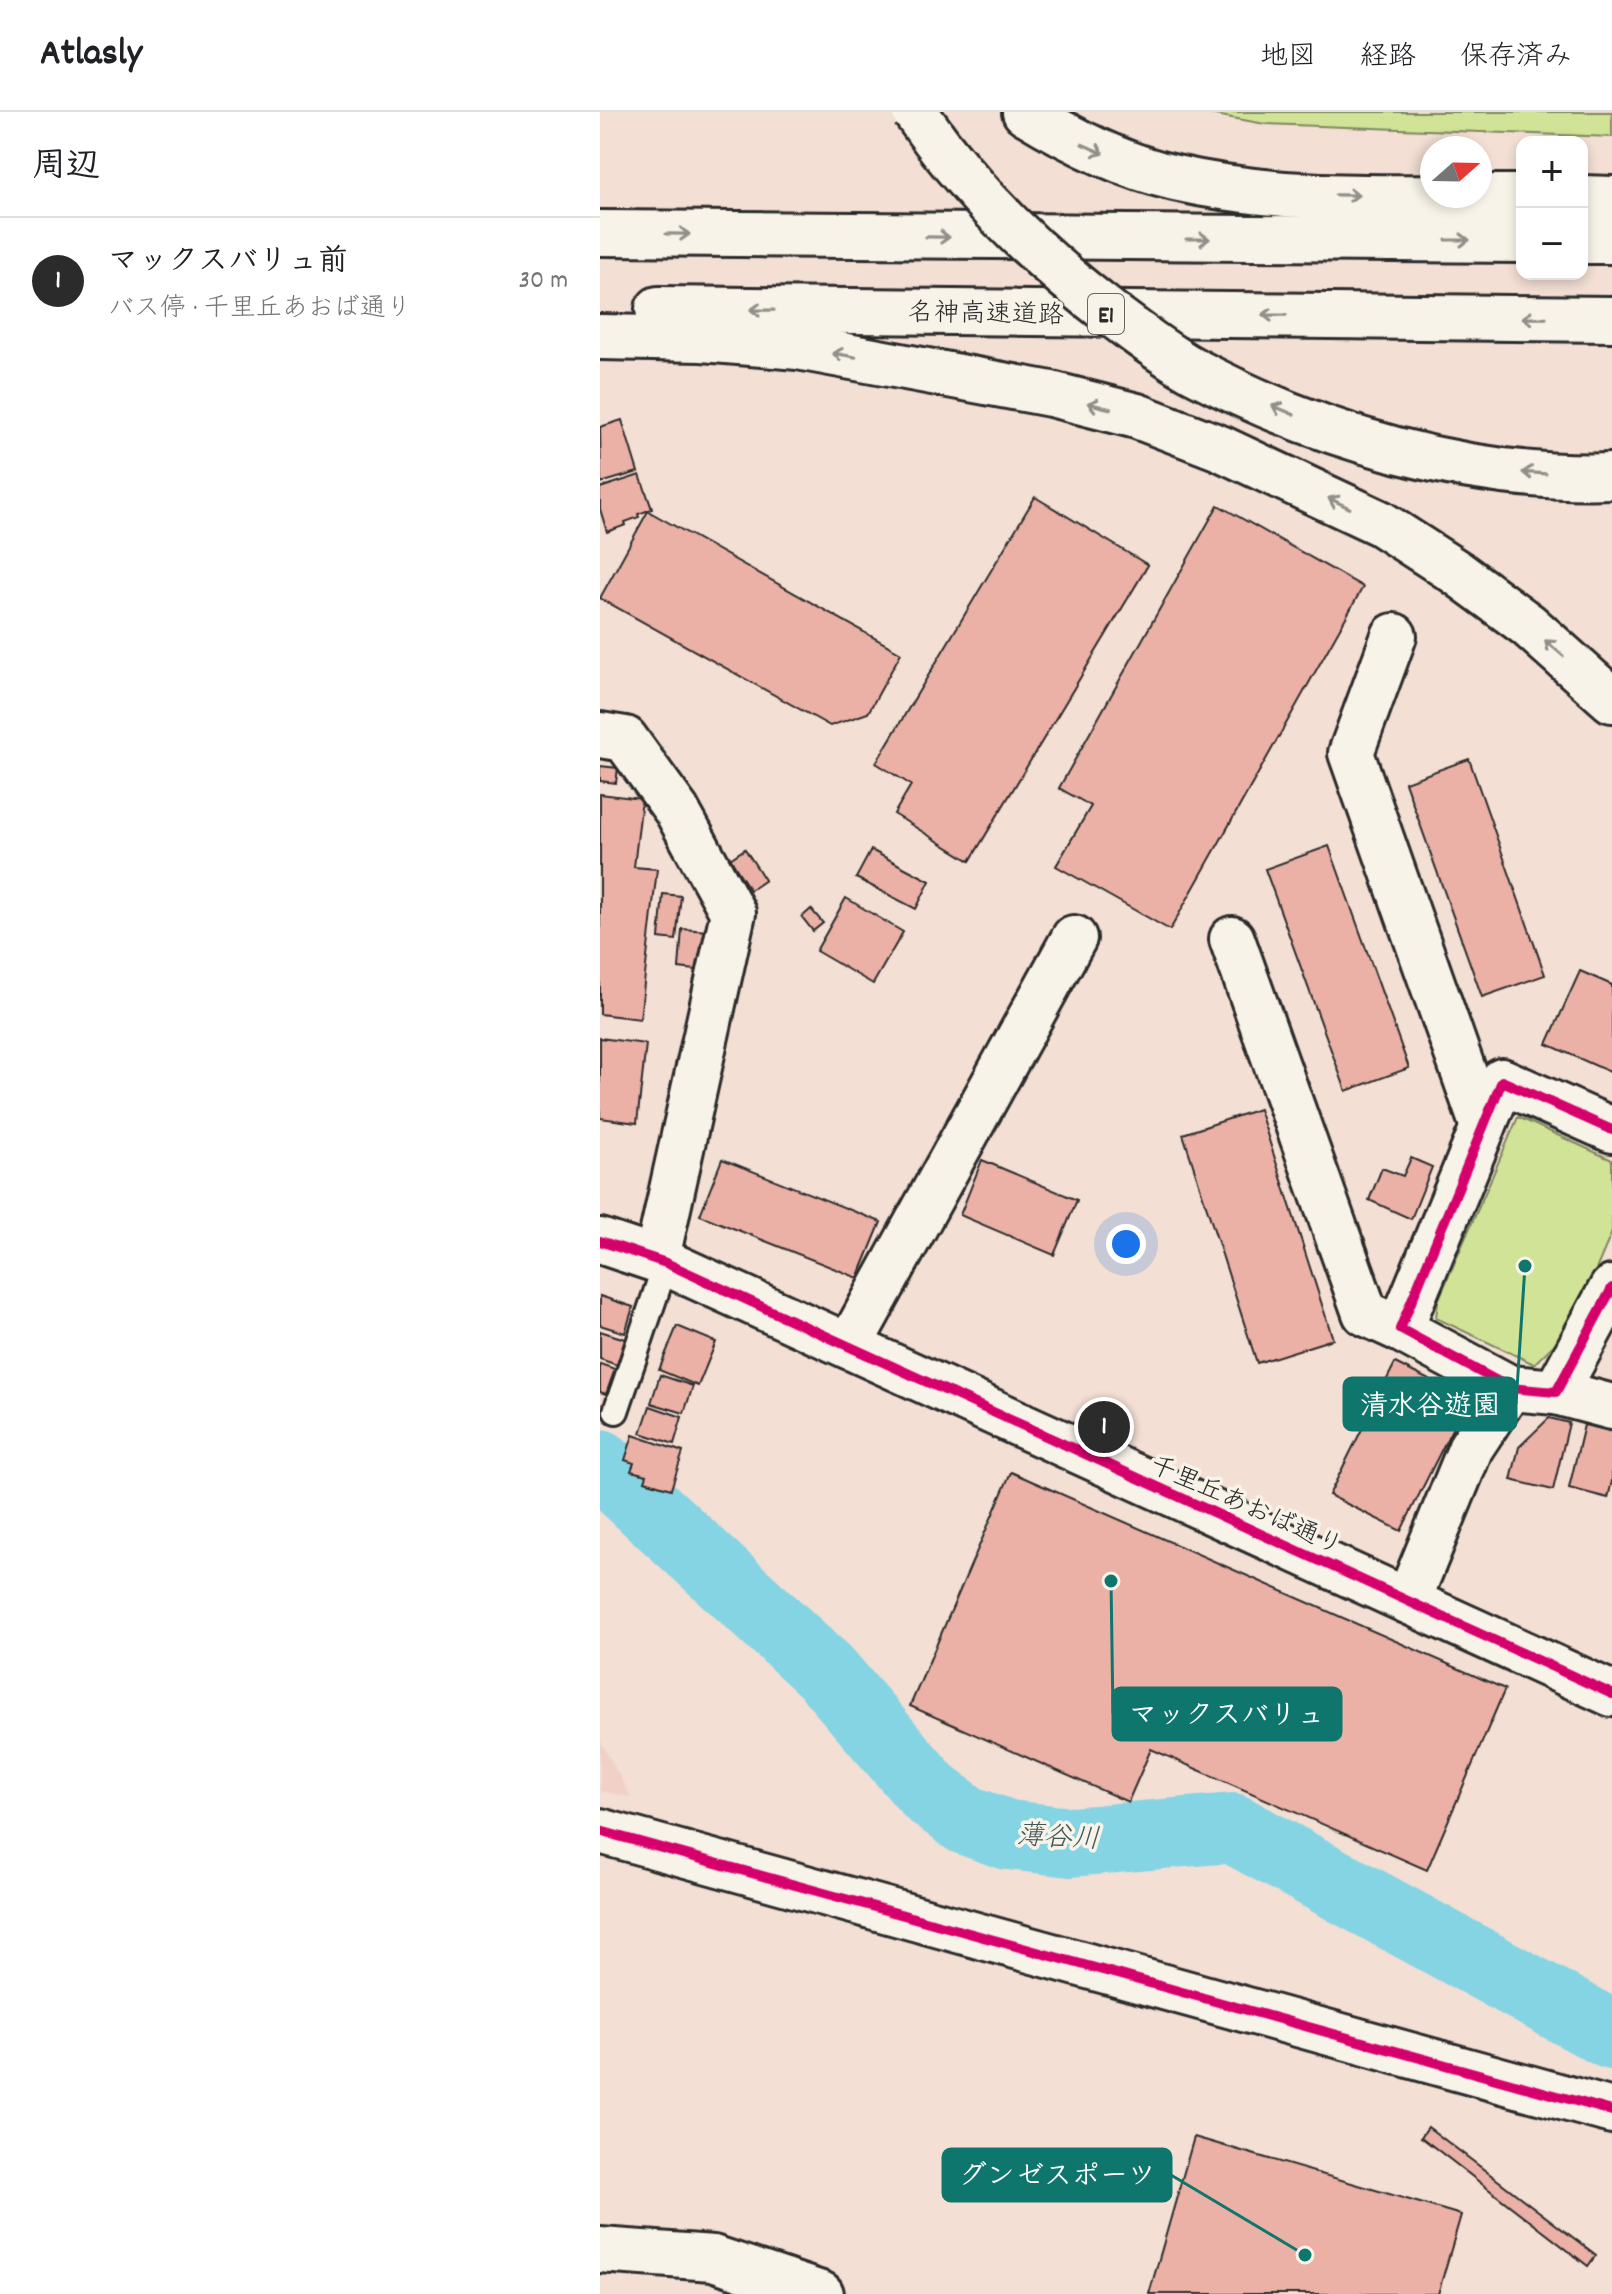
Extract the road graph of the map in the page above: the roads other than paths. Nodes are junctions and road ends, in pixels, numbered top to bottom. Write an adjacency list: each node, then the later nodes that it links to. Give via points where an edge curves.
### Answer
1 (915, 112): 13 (main road, one-way to 1, bridge, via 1529,474 1385,447 1319,425 1192,369 1079,289 1027,242 974,190)
2 (1025, 112): 3 (main road, one-way to 3, via 1120,161 1174,178 1303,195)
3 (1516, 197)
4 (1588, 198): 5 (main road)
5 (1612, 199)
6 (600, 233): 7 (main road, one-way to 7)
7 (1516, 240)
8 (1588, 241): 9 (main road)
9 (1612, 241)
10 (600, 309): 11 (main road, 名神高速道路 / E1, one-way to 10)
11 (1612, 319)
12 (600, 337): 15 (main road, one-way to 12, via 1528,625 1380,523 1220,448 1137,416 1051,394 798,347)
13 (1612, 476)
14 (1394, 636): 19 (main road, via 1351,753)
15 (1612, 700)
16 (600, 735): 22 (main road, via 625,739 677,811 733,913)
17 (1074, 938): 25 (main road)
18 (1232, 939): 24 (main road, via 1365,1313)
19 (1483, 1127): 20 (main road, via 1502,1081); 24 (main road)
20 (1612, 1130)
21 (600, 1241): 22 (main road, 千里丘あおば通り)
22 (662, 1260): 25 (main road, 千里丘あおば通り); 29 (lane)
23 (1612, 1288): 27 (main road)
24 (1400, 1329): 26 (main road)
25 (849, 1346): 30 (main road, 千里丘あおば通り)
26 (1510, 1388): 27 (main road); 30 (main road, via 1471,1447)
27 (1556, 1392): 28 (main road)
28 (1612, 1407)
29 (616, 1411)
30 (1408, 1601): 31 (main road, 千里丘あおば通り)
31 (1612, 1694)
32 (600, 1831): 33 (main road)
33 (1612, 2111)
34 (600, 2250): 35 (main road, via 713,2258)
35 (821, 2294)

